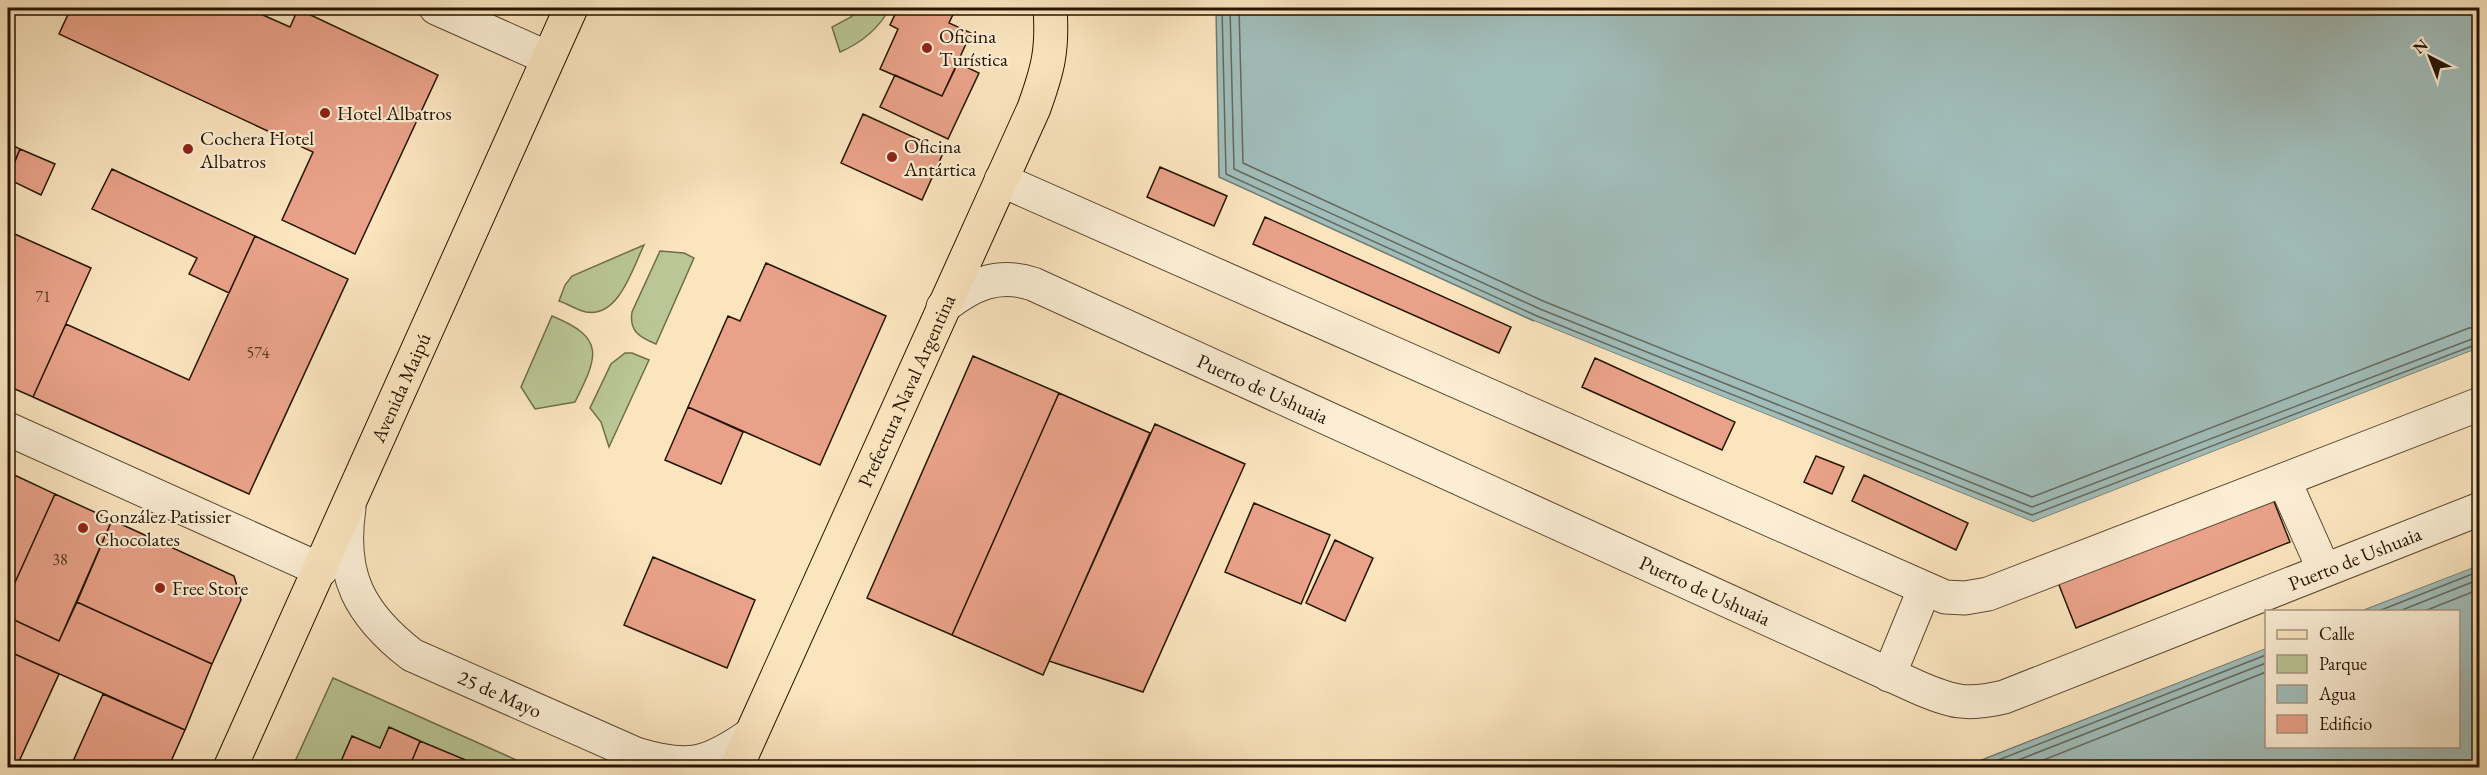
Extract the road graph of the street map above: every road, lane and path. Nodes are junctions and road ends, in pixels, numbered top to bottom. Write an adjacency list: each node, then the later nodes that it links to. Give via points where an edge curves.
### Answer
1 (435, 8): 4 (street)
2 (571, 8): 4 (main road, Avenida Maipú)
3 (1050, 8): 5 (main road, Prefectura Naval Argentina, via 1052,40 1048,70)
4 (548, 58): 10 (main road, Avenida Maipú)
5 (1000, 180): 6 (main road, Prefectura Naval Argentina); 14 (street)
6 (943, 307): 15 (street, Puerto de Ushuaia, via 985,281 1016,279 1033,284); 16 (main road, Prefectura Naval Argentina)
7 (2480, 404): 9 (street)
8 (8, 429): 12 (street)
9 (2284, 480): 13 (street); 14 (street, via 1988,594 1945,597)
10 (350, 503): 12 (main road, Avenida Maipú); 16 (street, 25 de Mayo, via 345,552 359,597 391,639 412,655 605,741 662,762 705,762)
11 (2480, 508): 13 (street, Puerto de Ushuaia)
12 (321, 570): 17 (main road, Avenida Maipú)
13 (2324, 570): 15 (street, Puerto de Ushuaia, via 2004,697 1977,704 1936,695)
14 (1924, 590): 15 (street)
15 (1890, 675)
16 (750, 735): 18 (main road, Prefectura Naval Argentina)
17 (230, 768)
18 (736, 768)

